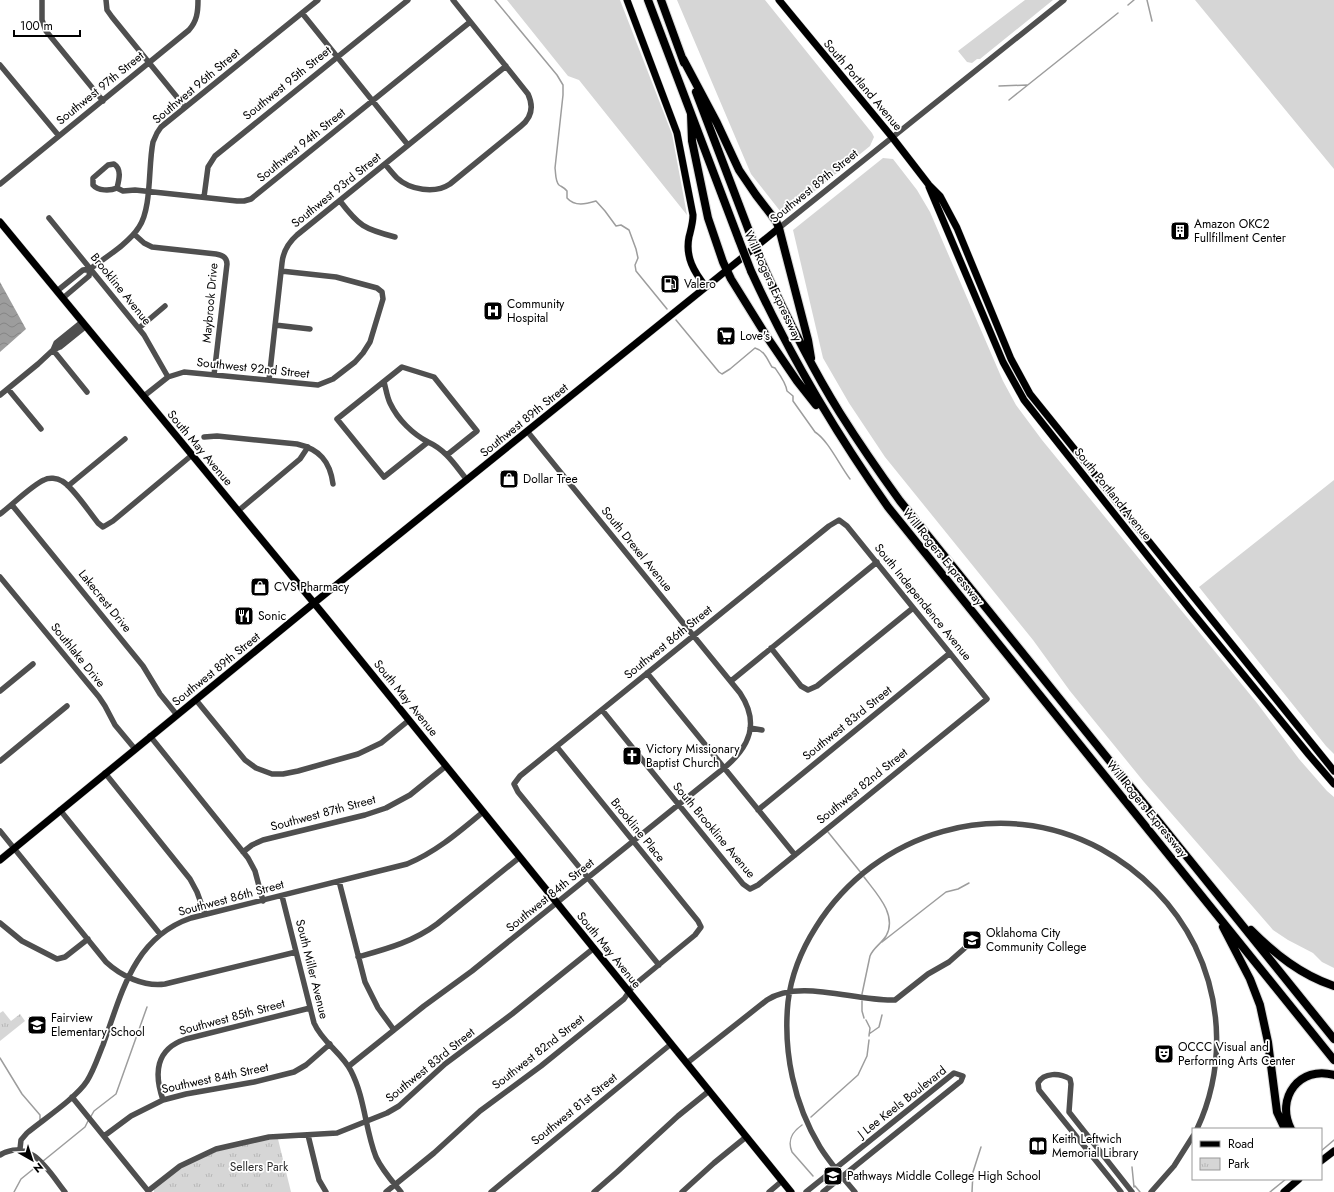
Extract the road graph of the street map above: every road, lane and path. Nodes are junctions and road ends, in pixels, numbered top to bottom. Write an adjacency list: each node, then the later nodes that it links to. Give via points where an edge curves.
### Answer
1 (42, 0): 19 (street, via 42,20 46,31)
2 (106, 0): 16 (street, via 110,15)
3 (198, 0): 16 (street, Southwest 97th Street, via 198,16 193,26)
4 (318, 0): 12 (street, Southwest 96th Street)
5 (408, 0): 14 (street, Southwest 95th Street)
6 (452, 0): 13 (street)
7 (626, 0): 41 (main road, via 677,133 693,215 689,257 695,272)
8 (648, 0): 22 (highway, Will Rogers Expressway)
9 (661, 0): 15 (highway, Will Rogers Expressway)
10 (778, 0): 24 (main road, South Portland Avenue)
11 (1064, 0): 24 (street, Southwest 89th Street)
12 (302, 13): 14 (street); 21 (street, Southwest 96th Street)
13 (470, 22): 18 (street); 20 (street, Southwest 94th Street)
14 (337, 57): 20 (street); 31 (street, Southwest 95th Street, via 213,158 207,170)
15 (683, 59): 35 (highway, via 740,170); 50 (highway, Will Rogers Expressway, bridge, via 762,263)
16 (149, 63): 19 (street, Southwest 97th Street); 21 (street)
17 (0, 64): 23 (street)
18 (506, 66): 25 (street, Southwest 93rd Street); 26 (street, via 528,94 531,108 529,117 447,186 424,189 410,185 401,181)
19 (103, 101): 23 (street, Southwest 97th Street)
20 (373, 101): 25 (street); 31 (street, Southwest 94th Street, via 251,199 242,201)
21 (185, 107): 30 (street, Southwest 96th Street, via 161,127 156,136)
22 (691, 114): 39 (highway, via 692,141 708,218); 59 (highway, Will Rogers Expressway, bridge, via 751,271 787,344)
23 (59, 136): 27 (street, Southwest 97th Street)
24 (892, 137): 28 (main road, South Portland Avenue); 35 (street, Southwest 89th Street)
25 (408, 145): 26 (street, Southwest 93rd Street)
26 (385, 164): 32 (street, Southwest 93rd Street)
27 (0, 184)
28 (929, 185): 100 (main road, South Portland Avenue, via 940,196 950,214 1011,359 1030,394); 102 (main road, South Portland Avenue, via 1003,362 1024,400 1227,655)
29 (117, 188): 29 (street, Southwest 94th Street, via 119,170 114,164 93,178 93,185 97,188); 30 (street, Southwest 94th Street)
30 (148, 192): 31 (street, Southwest 94th Street); 36 (street, Southwest 96th Street, via 146,212)
31 (204, 197)
32 (340, 201): 37 (street, via 362,225); 40 (street, Southwest 93rd Street, via 291,241 284,252)
33 (50, 218): 38 (street, Brookline Avenue)
34 (0, 222): 42 (main road, South May Avenue)
35 (779, 228): 39 (main road, Southwest 89th Street); 50 (highway)
36 (134, 234): 38 (street, Southwest 96th Street); 51 (street, Maybrook Drive, via 152,247 216,254 226,259)
37 (395, 237)
38 (90, 269): 42 (street, Southwest 96th Street, via 83,270); 43 (street, Southwest 96th Street, via 89,276); 47 (street, Brookline Avenue)
39 (727, 270): 41 (main road, Southwest 89th Street); 59 (highway, via 747,306 797,381)
40 (281, 271): 46 (street, Southwest 93rd Street); 53 (street, Southwest 92nd Street, via 336,277 377,288 382,292 384,299 368,346 358,359 338,376 318,385)
41 (706, 287): 61 (main road, Southwest 89th Street)
42 (57, 291): 43 (main road, South May Avenue)
43 (63, 298): 45 (main road, South May Avenue)
44 (165, 306): 47 (street)
45 (84, 324): 49 (street, via 56,343); 58 (main road, South May Avenue)
46 (275, 325): 48 (street); 53 (street, Southwest 93rd Street)
47 (139, 328): 52 (street, Brookline Avenue)
48 (310, 329)
49 (53, 350): 55 (street); 56 (street)
50 (813, 367): 120 (highway, Will Rogers Expressway, via 846,423 900,501)
51 (214, 375): 52 (street, Southwest 92nd Street, via 184,372); 53 (street, Southwest 92nd Street)
52 (168, 377): 58 (street, Southwest 92nd Street)
53 (269, 380)
54 (384, 382): 64 (street, via 390,404 416,436); 64 (street, via 337,419 384,477); 67 (street, via 402,367 434,377 477,431)
55 (8, 389): 57 (street); 60 (street)
56 (87, 392)
57 (0, 395)
58 (144, 396): 66 (main road, South May Avenue)
59 (832, 424): 122 (highway, Will Rogers Expressway, via 897,518)
60 (41, 430)
61 (527, 431): 68 (main road, Southwest 89th Street); 79 (street, South Drexel Avenue)
62 (204, 437): 65 (street, via 233,437 297,444)
63 (125, 439): 70 (street)
64 (428, 442): 67 (street)
65 (308, 448): 69 (street, via 317,452 327,463); 72 (street, via 300,459)
66 (192, 455): 70 (street, via 103,527); 72 (main road, South May Avenue)
67 (447, 455): 68 (street)
68 (467, 480): 77 (main road, Southwest 89th Street)
69 (334, 484)
70 (68, 486): 71 (street, via 58,479 44,479)
71 (12, 505): 73 (street); 90 (street, Lakecrest Drive, via 144,666 160,694)
72 (238, 510): 77 (main road, South May Avenue)
73 (0, 514)
74 (839, 520): 75 (street, South Independence Avenue); 79 (street, Southwest 86th Street)
75 (877, 562): 78 (street, South Independence Avenue); 80 (street)
76 (0, 577): 96 (street, Southlake Drive, via 99,698 115,725)
77 (314, 603): 87 (main road, Southwest 89th Street); 91 (main road, South May Avenue)
78 (913, 608): 80 (street, via 817,686 808,690 801,686); 81 (street, South Independence Avenue)
79 (693, 636): 83 (street, Southwest 86th Street); 84 (street, South Drexel Avenue)
80 (771, 648): 84 (street)
81 (950, 654): 86 (street, South Independence Avenue); 105 (street, Southwest 83rd Street)
82 (33, 664): 85 (street)
83 (647, 673): 89 (street, Southwest 86th Street); 99 (street)
84 (731, 681): 92 (street, Southwest 84th Street, via 748,707)
85 (0, 691)
86 (987, 699): 111 (street, Southwest 82nd Street)
87 (196, 700): 90 (main road, Southwest 89th Street); 91 (street, via 241,756 252,765 272,774 283,774 349,758 381,743)
88 (67, 706): 97 (street)
89 (602, 710): 95 (street, Southwest 86th Street); 103 (street, South Brookline Avenue)
90 (177, 715): 94 (main road, Southwest 89th Street)
91 (409, 720): 98 (main road, South May Avenue)
92 (750, 728): 93 (street); 99 (street, Southwest 84th Street, via 742,750)
93 (762, 730)
94 (150, 736): 96 (main road, Southwest 89th Street); 110 (street)
95 (557, 747): 108 (street, Brookline Place); 114 (street, Southwest 86th Street, via 520,776 514,784)
96 (135, 749): 101 (main road, Southwest 89th Street)
97 (0, 761)
98 (446, 766): 106 (main road, South May Avenue); 110 (street, Southwest 87th Street, via 410,795 386,808 263,840)
99 (724, 768): 103 (street, Southwest 84th Street); 105 (street)
100 (1334, 771)
101 (105, 773): 104 (main road, Southwest 89th Street); 121 (street, via 193,884)
102 (1334, 784)
103 (679, 805): 108 (street, Southwest 84th Street); 116 (street, South Brookline Avenue, via 743,884)
104 (60, 810): 109 (main road, Southwest 89th Street); 125 (street)
105 (758, 810): 111 (street)
106 (483, 812): 112 (main road, South May Avenue); 115 (street, Southwest 86th Street, via 422,857 398,867)
107 (0, 831): 109 (street)
108 (634, 842): 114 (street, Southwest 84th Street); 124 (street, Brookline Place)
109 (14, 848): 113 (main road, Southwest 89th Street); 126 (street)
110 (244, 852): 118 (street, via 255,871)
111 (795, 855): 116 (street, Southwest 82nd Street)
112 (520, 857): 119 (main road, South May Avenue); 130 (street, via 422,934 392,948)
113 (0, 860)
114 (588, 878): 119 (street, Southwest 84th Street); 131 (street)
115 (339, 881): 117 (street, Southwest 86th Street); 130 (street)
116 (750, 889)
117 (282, 896): 118 (street, Southwest 86th Street); 129 (street, South Miller Avenue)
118 (263, 900): 121 (street, Southwest 86th Street)
119 (557, 903): 128 (main road, South May Avenue); 137 (street, Southwest 84th Street, via 462,980)
120 (1225, 905): 133 (highway, via 1287,962); 138 (highway, Will Rogers Expressway)
121 (205, 914): 125 (street, Southwest 86th Street, via 176,924)
122 (1218, 916): 141 (highway, Will Rogers Expressway); 150 (highway, via 1248,974 1260,1005 1277,1112)
123 (0, 922): 126 (street, via 14,936 57,959 65,957)
124 (701, 928): 131 (street, Southwest 82nd Street)
125 (160, 934): 132 (street, Southwest 86th Street, via 140,956)
126 (88, 939): 132 (street, via 110,965)
127 (966, 947): 134 (street, via 895,1000)
128 (594, 948): 135 (main road, South May Avenue); 148 (street, Southwest 83rd Street, via 445,1064 399,1106)
129 (296, 952): 132 (street, via 165,984 142,982); 136 (street, South Miller Avenue)
130 (358, 957): 137 (street, via 372,999)
131 (658, 966): 135 (street, Southwest 82nd Street)
132 (129, 977): 146 (street, Southwest 86th Street, via 93,1070 81,1090)
133 (1334, 986)
134 (790, 991): 142 (street, via 779,993 767,1000); 149 (street, via 803,952 824,914 852,882 890,854 933,835 976,825 1028,826 1068,835 1109,854 1148,883 1176,916 1200,956 1212,997 1217,1043 1210,1091); 160 (street, via 787,1038 793,1081 808,1124)
135 (629, 992): 140 (main road, South May Avenue); 165 (street, Southwest 82nd Street, via 624,999 556,1054 480,1111)
136 (310, 1008): 139 (street, South Miller Avenue, via 315,1026); 147 (street, Southwest 85th Street, via 175,1043 164,1054 158,1066 158,1082)
137 (394, 1030): 143 (street, Southwest 84th Street)
138 (1334, 1039)
139 (330, 1044): 143 (street, South Miller Avenue); 147 (street, Southwest 84th Street, via 306,1065 289,1073)
140 (671, 1044): 142 (main road, South May Avenue); 172 (street, Southwest 81st Street)
141 (1334, 1060)
142 (687, 1064): 145 (main road, South May Avenue)
143 (349, 1066): 148 (street, South Miller Avenue)
144 (1334, 1075): 151 (highway, via 1311,1075 1294,1086 1286,1105 1286,1118)
145 (709, 1091): 154 (main road, South May Avenue); 173 (street)
146 (72, 1097): 153 (street); 156 (street, Southwest 86th Street, via 25,1135 21,1140)
147 (163, 1100): 153 (street, Southwest 84th Street, via 131,1116)
148 (367, 1122): 152 (street, Southwest 83rd Street, via 338,1133); 165 (street, South Miller Avenue, via 376,1158)
149 (1197, 1128)
150 (1285, 1128)
151 (1291, 1128)
152 (308, 1135): 167 (street, Southwest 83rd Street, via 269,1137 216,1149 180,1166); 169 (street, via 319,1180)
153 (104, 1136): 167 (street)
154 (746, 1137): 164 (main road, South May Avenue); 174 (street)
155 (1192, 1138): 182 (street, via 1174,1166)
156 (20, 1149): 158 (street); 168 (street, via 36,1157)
157 (1334, 1151): 159 (main road)
158 (0, 1155)
159 (1322, 1161)
160 (835, 1168): 161 (street, J Lee Keels Boulevard); 162 (street); 162 (street, J Lee Keels Boulevard, via 954,1074 963,1076 961,1081)
161 (825, 1176): 166 (street); 177 (street, J Lee Keels Boulevard)
162 (842, 1177): 166 (street, J Lee Keels Boulevard); 179 (street)
163 (1298, 1180): 183 (main road)
164 (782, 1181): 175 (street); 176 (main road, South May Avenue)
165 (395, 1185): 170 (street, Southwest 82nd Street); 171 (street, South Miller Avenue)
166 (832, 1185): 178 (street, J Lee Keels Boulevard)
167 (149, 1191)
168 (65, 1192)
169 (326, 1192)
170 (386, 1192)
171 (401, 1192)
172 (491, 1192)
173 (594, 1192)
174 (682, 1192)
175 (769, 1192)
176 (791, 1192)
177 (806, 1192)
178 (823, 1192)
179 (855, 1192)
180 (1120, 1192): 181 (street, via 1040,1092 1039,1080 1046,1075 1065,1076 1070,1079 1072,1084 1069,1112)
181 (1132, 1192)
182 (1151, 1192)
183 (1284, 1192)

